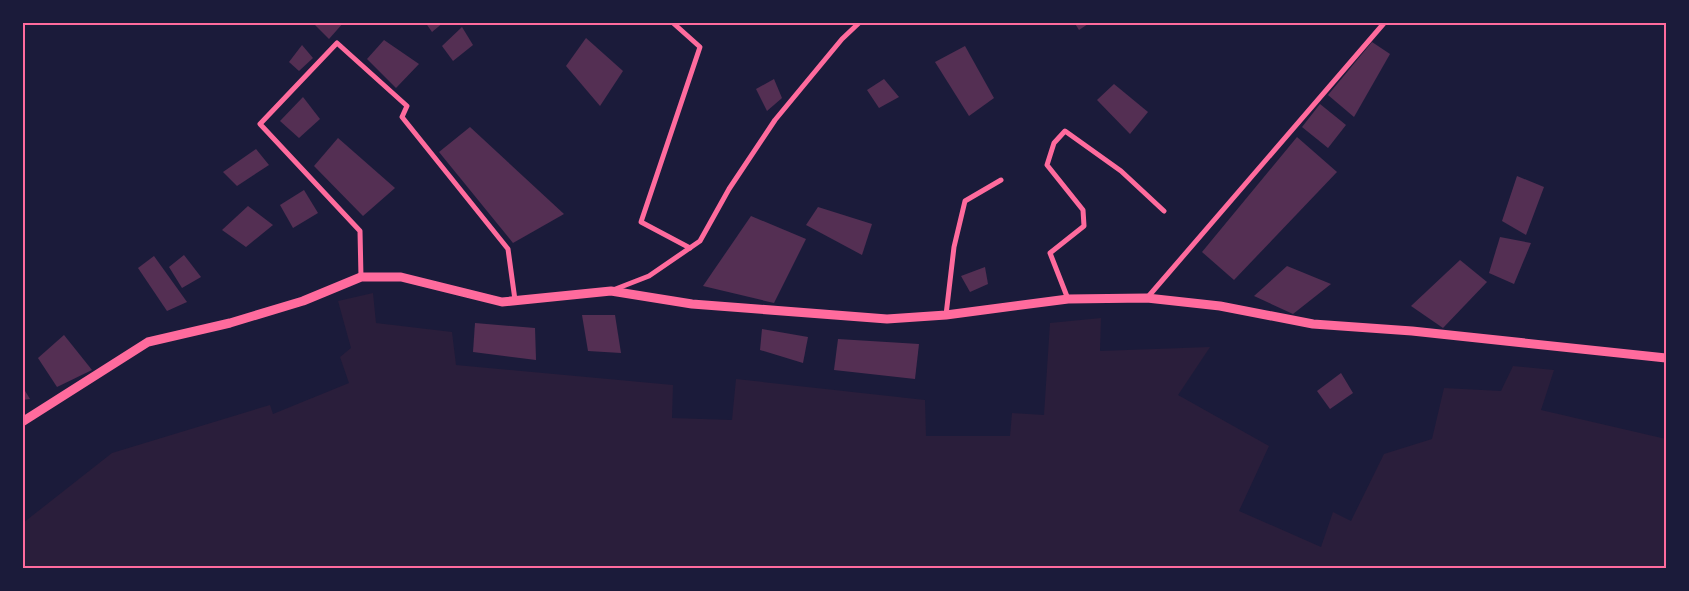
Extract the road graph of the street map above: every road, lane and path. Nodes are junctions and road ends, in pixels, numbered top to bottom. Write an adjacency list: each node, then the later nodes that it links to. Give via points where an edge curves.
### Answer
1 (672, 22): 6 (street, via 700,47 641,222)
2 (860, 22): 6 (street, via 775,120 729,189 700,241)
3 (1385, 22): 9 (street)
4 (1001, 180): 12 (street, via 965,201 954,246)
5 (1164, 211): 10 (street, via 1121,171 1065,131 1054,143 1047,165 1083,210 1084,226 1050,254)
6 (690, 248): 8 (street, via 649,276)
7 (361, 277): 11 (street, via 401,277 502,302); 11 (street, via 360,232 260,124 336,43 407,106 402,117 508,249); 14 (street, via 294,304 148,342)
8 (611, 291): 11 (street); 12 (street, via 692,304 887,319)
9 (1147, 298): 10 (street); 13 (street, via 1220,306 1313,324 1412,331)
10 (1068, 299): 12 (street)
11 (515, 300)
12 (946, 315)
13 (1666, 358)
14 (22, 422)

